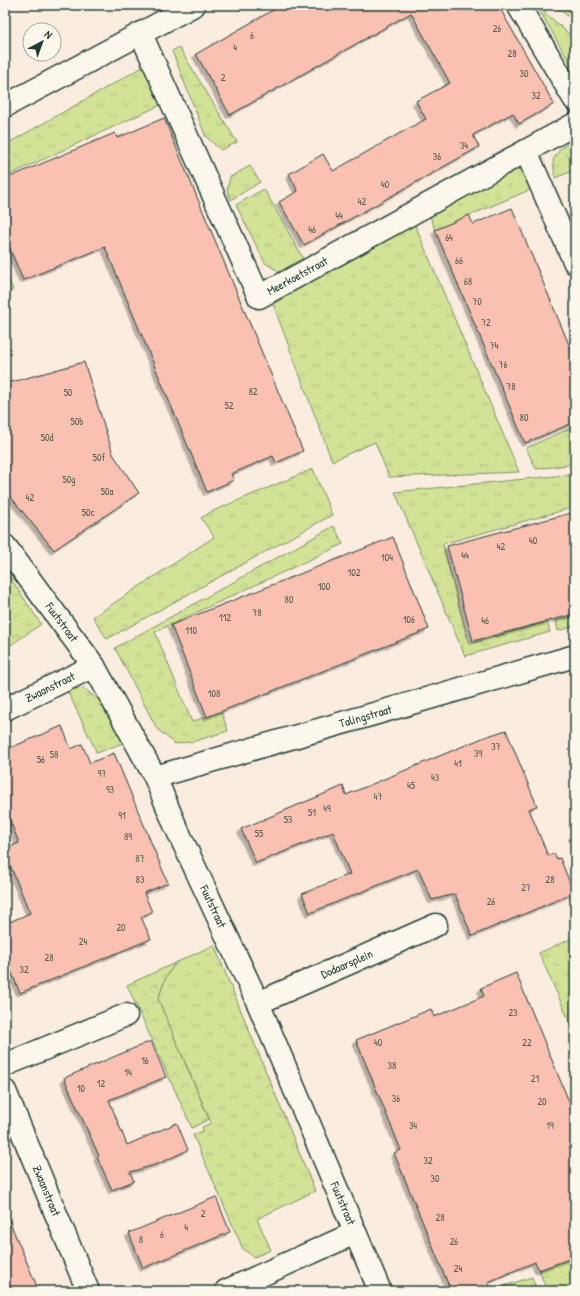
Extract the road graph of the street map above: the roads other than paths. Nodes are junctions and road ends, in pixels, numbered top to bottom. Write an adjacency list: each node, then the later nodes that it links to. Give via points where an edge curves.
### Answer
1 (194, 5): 3 (street)
2 (518, 5): 4 (street)
3 (141, 34): 5 (street); 7 (street, Meerkoetstraat, via 259,297)
4 (575, 100)
5 (5, 106)
6 (575, 124): 7 (street, Meerkoetstraat)
7 (526, 151): 8 (street)
8 (575, 263)
9 (5, 546): 11 (street, Fuutstraat)
10 (575, 656): 13 (street, Talingstraat)
11 (94, 666): 12 (street, Zwaanstraat); 13 (street, Fuutstraat)
12 (5, 709)
13 (155, 777): 15 (street, Fuutstraat)
14 (436, 925): 15 (street, Dodaarsplein)
15 (258, 1003): 19 (street, Fuutstraat)
16 (126, 1015): 17 (street)
17 (5, 1065)
18 (5, 1090): 20 (street, Zwaanstraat)
19 (355, 1233): 21 (street); 22 (street, Fuutstraat)
20 (88, 1291)
21 (226, 1291)
22 (380, 1291)

